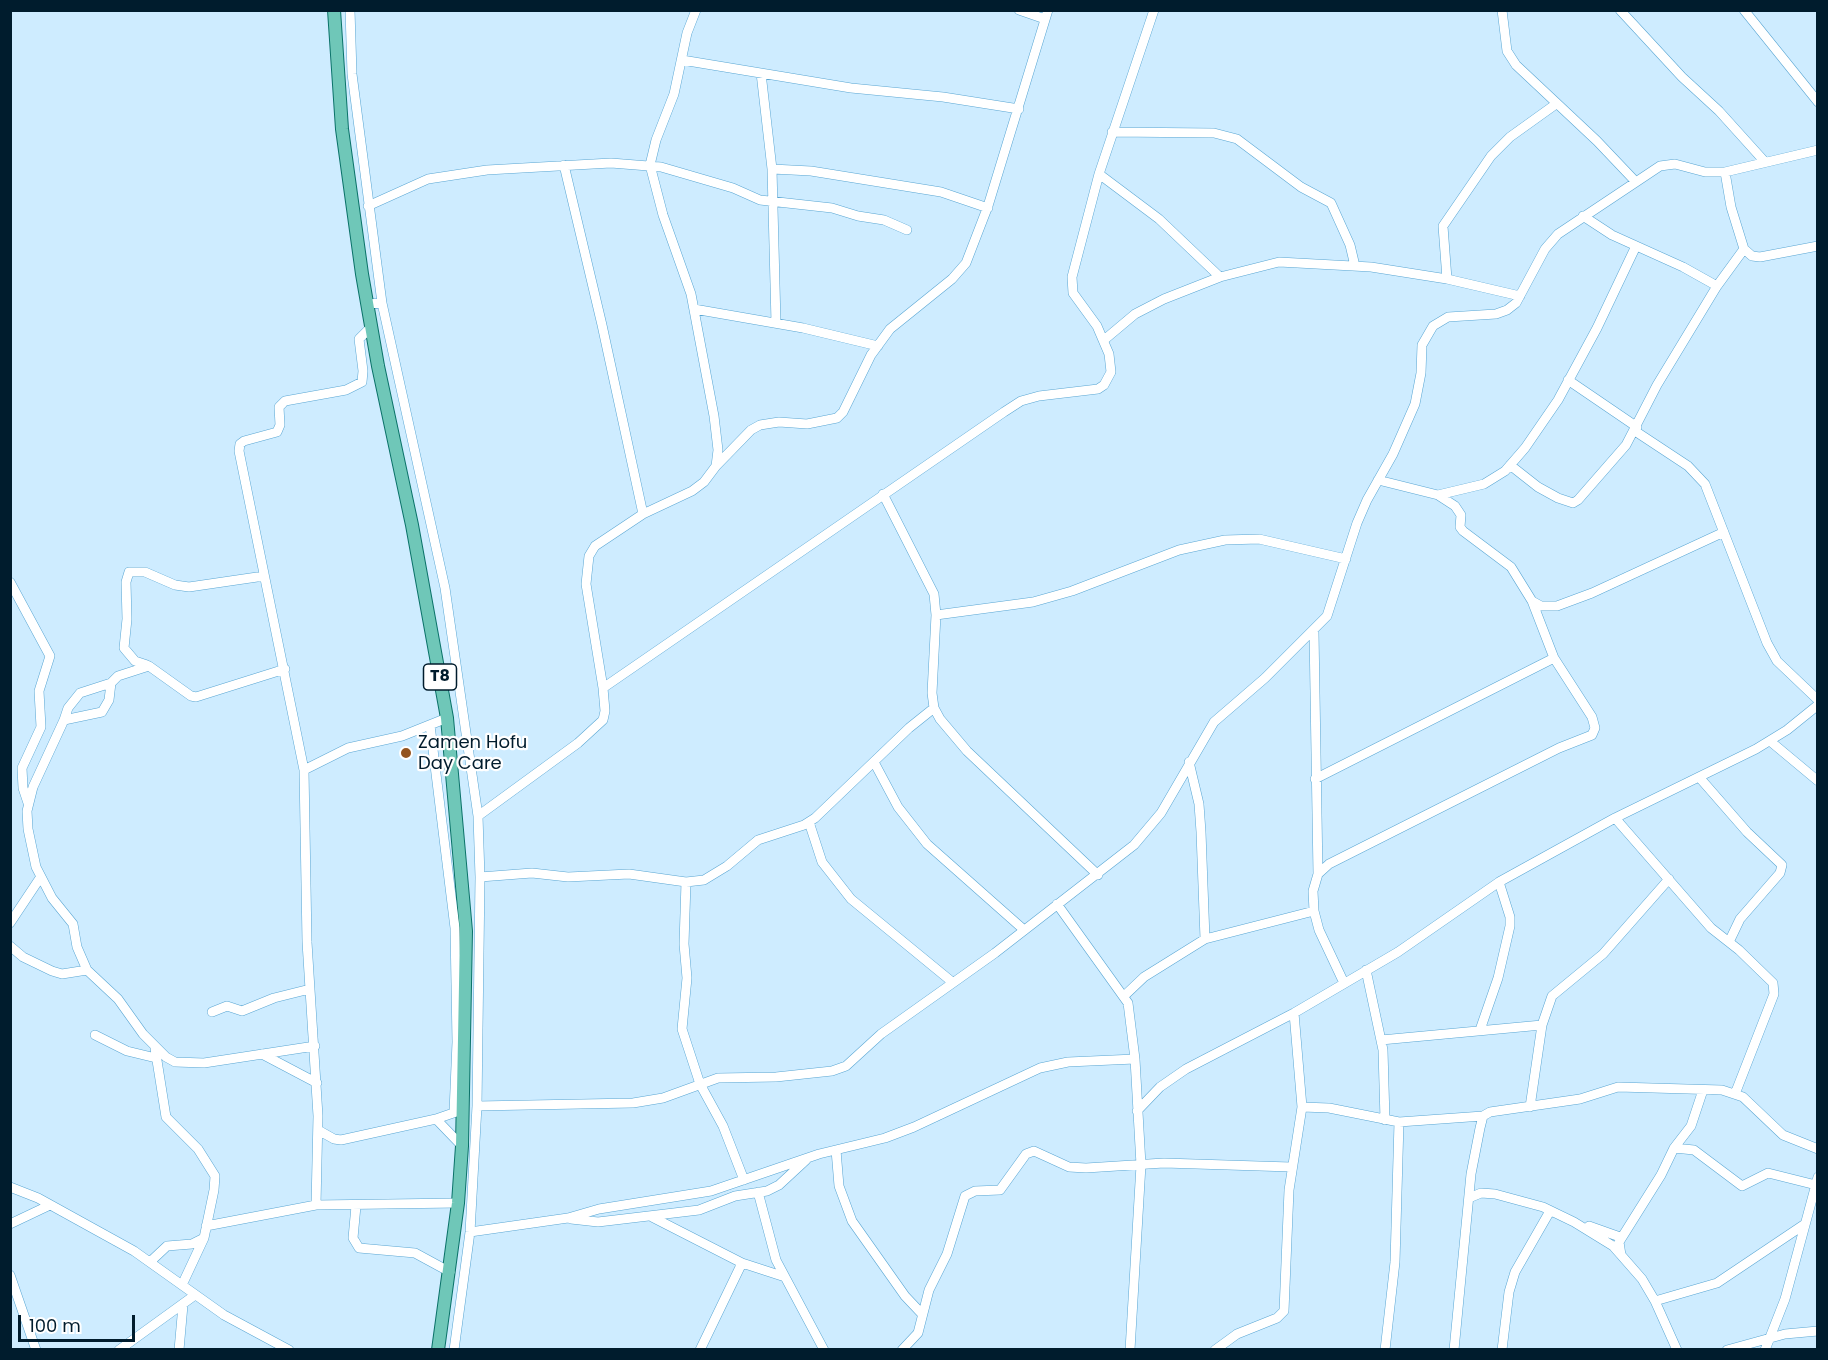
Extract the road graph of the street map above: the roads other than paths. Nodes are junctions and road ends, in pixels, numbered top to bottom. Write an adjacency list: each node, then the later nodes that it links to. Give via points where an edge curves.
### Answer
1 (334, 10): 38 (main road, T8, via 342,129)
2 (350, 10): 25 (street, via 352,74)
3 (696, 10): 10 (street)
4 (1019, 10): 9 (street)
5 (1154, 10): 15 (street)
6 (1502, 10): 13 (street, via 1508,51 1516,65)
7 (1620, 10): 17 (street)
8 (1744, 10): 12 (street)
9 (1046, 15): 14 (street)
10 (682, 60): 11 (street); 19 (street)
11 (761, 73): 14 (street); 20 (street)
12 (1818, 102)
13 (1557, 104): 23 (street); 34 (street, via 1510,137 1491,156 1443,226)
14 (1019, 109): 26 (street)
15 (1112, 132): 22 (street); 32 (street, via 1214,133 1237,139 1302,187 1331,203)
16 (1818, 150): 17 (street)
17 (1765, 162): 21 (street)
18 (564, 165): 19 (street); 25 (street, via 487,170 423,180); 51 (street)
19 (650, 165): 24 (street); 39 (street)
20 (772, 169): 24 (street); 26 (street, via 811,171 941,192)
21 (1725, 171): 23 (street, via 1705,172 1666,164); 31 (street)
22 (1099, 174): 33 (street, via 1159,219); 42 (street, via 1072,286)
23 (1635, 181): 27 (street)
24 (773, 202): 28 (street, via 832,208 884,220); 40 (street)
25 (368, 206): 37 (street)
26 (988, 208): 43 (street, via 966,263 890,329)
27 (1583, 216): 29 (street); 36 (street, via 1545,249)
28 (907, 230)
29 (1636, 246): 35 (street); 44 (street)
30 (1818, 246): 31 (street, via 1760,257)
31 (1744, 249): 35 (street)
32 (1355, 266): 33 (street, via 1278,262); 34 (street)
33 (1220, 278): 42 (street, via 1135,314)
34 (1447, 279): 36 (street)
35 (1717, 286): 45 (street, via 1657,385)
36 (1520, 296): 48 (street, via 1508,310 1448,317 1426,334 1415,404 1394,454)
37 (382, 303): 38 (street); 78 (street, via 445,588)
38 (367, 304): 41 (main road, T8)
39 (694, 309): 40 (street); 47 (street, via 714,416)
40 (776, 323): 43 (street)
41 (371, 327): 54 (street, via 359,339 362,382 346,390 285,401 279,407 277,432 240,444); 67 (main road, T8)
42 (1104, 340): 49 (street, via 1111,372 1104,385 1021,401)
43 (878, 346): 47 (street, via 837,418 807,424 760,425)
44 (1568, 380): 45 (street); 46 (street, via 1558,400)
45 (1636, 429): 46 (street, via 1617,458 1573,503 1538,487); 52 (street, via 1701,478)
46 (1510, 465): 50 (street, via 1484,484)
47 (716, 466): 51 (street, via 692,491)
48 (1378, 480): 50 (street); 53 (street, via 1357,523)
49 (883, 494): 57 (street, via 929,580); 63 (street)
50 (1438, 495): 56 (street, via 1459,510 1463,531 1511,567)
51 (643, 514): 63 (street, via 595,546 589,556 588,609)
52 (1724, 532): 56 (street, via 1557,606 1541,606); 64 (street, via 1777,661)
53 (1346, 559): 57 (street, via 1259,539 1225,540 1179,550 1113,577 1043,599); 58 (street, via 1327,616)
54 (264, 576): 60 (street, via 189,587 145,572 129,572 124,648 135,661); 61 (street)
55 (10, 582): 77 (street, via 50,656 39,691 41,727 22,768)
56 (1532, 601): 59 (street)
57 (936, 615): 66 (street)
58 (1314, 632): 72 (street, via 1214,722); 75 (street)
59 (1554, 658): 75 (street); 81 (street, via 1592,717 1592,735 1329,864)
60 (149, 666): 61 (street, via 190,696); 62 (street, via 118,676)
61 (285, 669): 73 (street, via 294,734)
62 (111, 683): 68 (street, via 80,693); 68 (street, via 109,700 102,712)
63 (603, 688): 78 (street, via 605,711 595,730)
64 (1818, 700)
65 (1818, 705): 70 (street)
66 (934, 708): 71 (street); 82 (street, via 967,751)
67 (447, 718): 69 (street); 118 (main road, T8, via 466,931)
68 (64, 720): 77 (street)
69 (430, 725): 73 (street, via 402,736 348,748); 118 (street, via 455,928)
70 (1770, 741): 74 (street); 76 (street)
71 (874, 762): 80 (street); 91 (street, via 919,836)
72 (1189, 762): 82 (street, via 1146,832); 92 (street, via 1199,804)
73 (304, 770): 99 (street)
74 (1699, 777): 79 (street); 93 (street, via 1782,865 1780,873 1740,919)
75 (1315, 779): 81 (street)
76 (1818, 782)
77 (28, 805): 84 (street, via 32,856)
78 (478, 816): 83 (street)
79 (1615, 818): 85 (street); 87 (street)
80 (809, 822): 86 (street, via 758,840 712,876); 97 (street, via 822,862 851,899)
81 (1318, 874): 89 (street, via 1313,891)
82 (1098, 875): 88 (street)
83 (480, 877): 86 (street, via 629,874); 115 (street)
84 (40, 878): 90 (street); 95 (street, via 73,924)
85 (1669, 879): 93 (street); 103 (street, via 1603,954 1552,996)
86 (686, 882): 112 (street, via 687,978 681,1018)
87 (1498, 882): 96 (street, via 1422,937); 104 (street, via 1510,926 1498,978)
88 (1057, 904): 91 (street); 100 (street)
89 (1314, 911): 92 (street); 98 (street)
90 (10, 922)
91 (1023, 929): 97 (street, via 995,953)
92 (1205, 939): 100 (street, via 1144,977)
93 (1728, 942): 114 (street, via 1775,988)
94 (10, 946): 95 (street, via 52,971 62,974)
95 (87, 970): 108 (street, via 118,999)
96 (1366, 970): 98 (street); 106 (street)
97 (951, 981): 112 (street, via 880,1034 846,1066 776,1077 718,1078)
98 (1344, 983): 102 (street)
99 (310, 989): 101 (street, via 242,1011 227,1006); 107 (street)
100 (1124, 996): 110 (street)
101 (212, 1012)
102 (1294, 1013): 116 (street); 119 (street, via 1186,1069 1160,1087)
103 (1542, 1025): 104 (street); 117 (street)
104 (1480, 1029): 106 (street)
105 (95, 1035): 108 (street, via 127,1051)
106 (1381, 1040): 122 (street)
107 (315, 1046): 109 (street); 111 (street)
108 (156, 1053): 109 (street, via 188,1064); 151 (street, via 166,1117 198,1149 213,1171 214,1190)
109 (262, 1054): 111 (street)
110 (1135, 1059): 119 (street); 128 (street, via 1068,1062 1040,1068 914,1127)
111 (317, 1083): 124 (street)
112 (700, 1084): 115 (street, via 663,1098 633,1103); 135 (street, via 723,1126)
113 (1703, 1090): 114 (street); 117 (street, via 1618,1087 1580,1099); 127 (street, via 1691,1126)
114 (1735, 1094): 129 (street, via 1751,1103 1783,1136)
115 (477, 1106): 152 (street)
116 (1302, 1107): 122 (street, via 1329,1108); 133 (street)
117 (1530, 1107): 120 (street)
118 (459, 1111): 121 (street); 126 (main road, T8)
119 (1137, 1111): 132 (street)
120 (1483, 1116): 123 (street); 136 (street)
121 (436, 1119): 125 (street); 126 (street)
122 (1385, 1120): 123 (street)
123 (1399, 1122): 179 (street, via 1395,1262)
124 (318, 1130): 125 (street); 130 (street)
125 (334, 1139): 130 (street)
126 (462, 1146): 141 (main road, T8)
127 (1674, 1148): 134 (street, via 1694,1150 1742,1186 1768,1173); 153 (street)
128 (836, 1149): 131 (street); 165 (street, via 839,1186 852,1221)
129 (1818, 1149)
130 (317, 1152): 143 (street)
131 (807, 1158): 135 (street); 138 (street, via 779,1185)
132 (1142, 1165): 133 (street); 165 (street, via 1074,1168 1034,1151 1026,1154 1000,1190 968,1193); 177 (street)
133 (1291, 1167): 178 (street, via 1284,1311 1237,1334)
134 (1817, 1179): 150 (street)
135 (744, 1180): 147 (street, via 711,1191 599,1209)
136 (1470, 1182): 139 (street); 140 (street)
137 (10, 1187): 142 (street)
138 (758, 1192): 146 (street, via 699,1210); 160 (street)
139 (1481, 1193): 140 (street); 145 (street, via 1526,1201)
140 (1469, 1198): 180 (street)
141 (458, 1203): 144 (street); 158 (main road, T8)
142 (50, 1205): 149 (street); 156 (street)
143 (316, 1205): 144 (street); 151 (street)
144 (356, 1206): 158 (street, via 353,1238 359,1248 415,1253)
145 (1550, 1211): 148 (street); 181 (street, via 1515,1272)
146 (650, 1216): 147 (street, via 598,1222); 157 (street)
147 (568, 1218): 152 (street)
148 (1574, 1222): 153 (street); 155 (street)
149 (10, 1224)
150 (1805, 1224): 163 (street, via 1717,1283); 167 (street)
151 (206, 1226): 154 (street)
152 (470, 1232): 173 (street)
153 (1620, 1237): 155 (street)
154 (204, 1238): 156 (street, via 192,1244 167,1246); 161 (street)
155 (1621, 1255): 163 (street, via 1642,1279)
156 (151, 1261): 161 (street)
157 (742, 1263): 160 (street); 174 (street)
158 (450, 1272): 172 (main road, T8)
159 (10, 1275): 168 (street)
160 (782, 1276): 175 (street)
161 (182, 1285): 162 (street)
162 (195, 1295): 164 (street); 171 (street)
163 (1654, 1301): 182 (street)
164 (183, 1305): 169 (street); 170 (street)
165 (922, 1314): 176 (street, via 918,1332)
166 (1818, 1330): 167 (street)
167 (1770, 1338): 183 (street); 184 (street)
168 (36, 1350)
169 (119, 1350)
170 (179, 1350)
171 (289, 1350)
172 (438, 1350)
173 (454, 1350)
174 (700, 1350)
175 (824, 1350)
176 (902, 1350)
177 (1130, 1350)
178 (1215, 1350)
179 (1385, 1350)
180 (1454, 1350)
181 (1502, 1350)
182 (1677, 1350)
183 (1727, 1350)
184 (1765, 1350)

